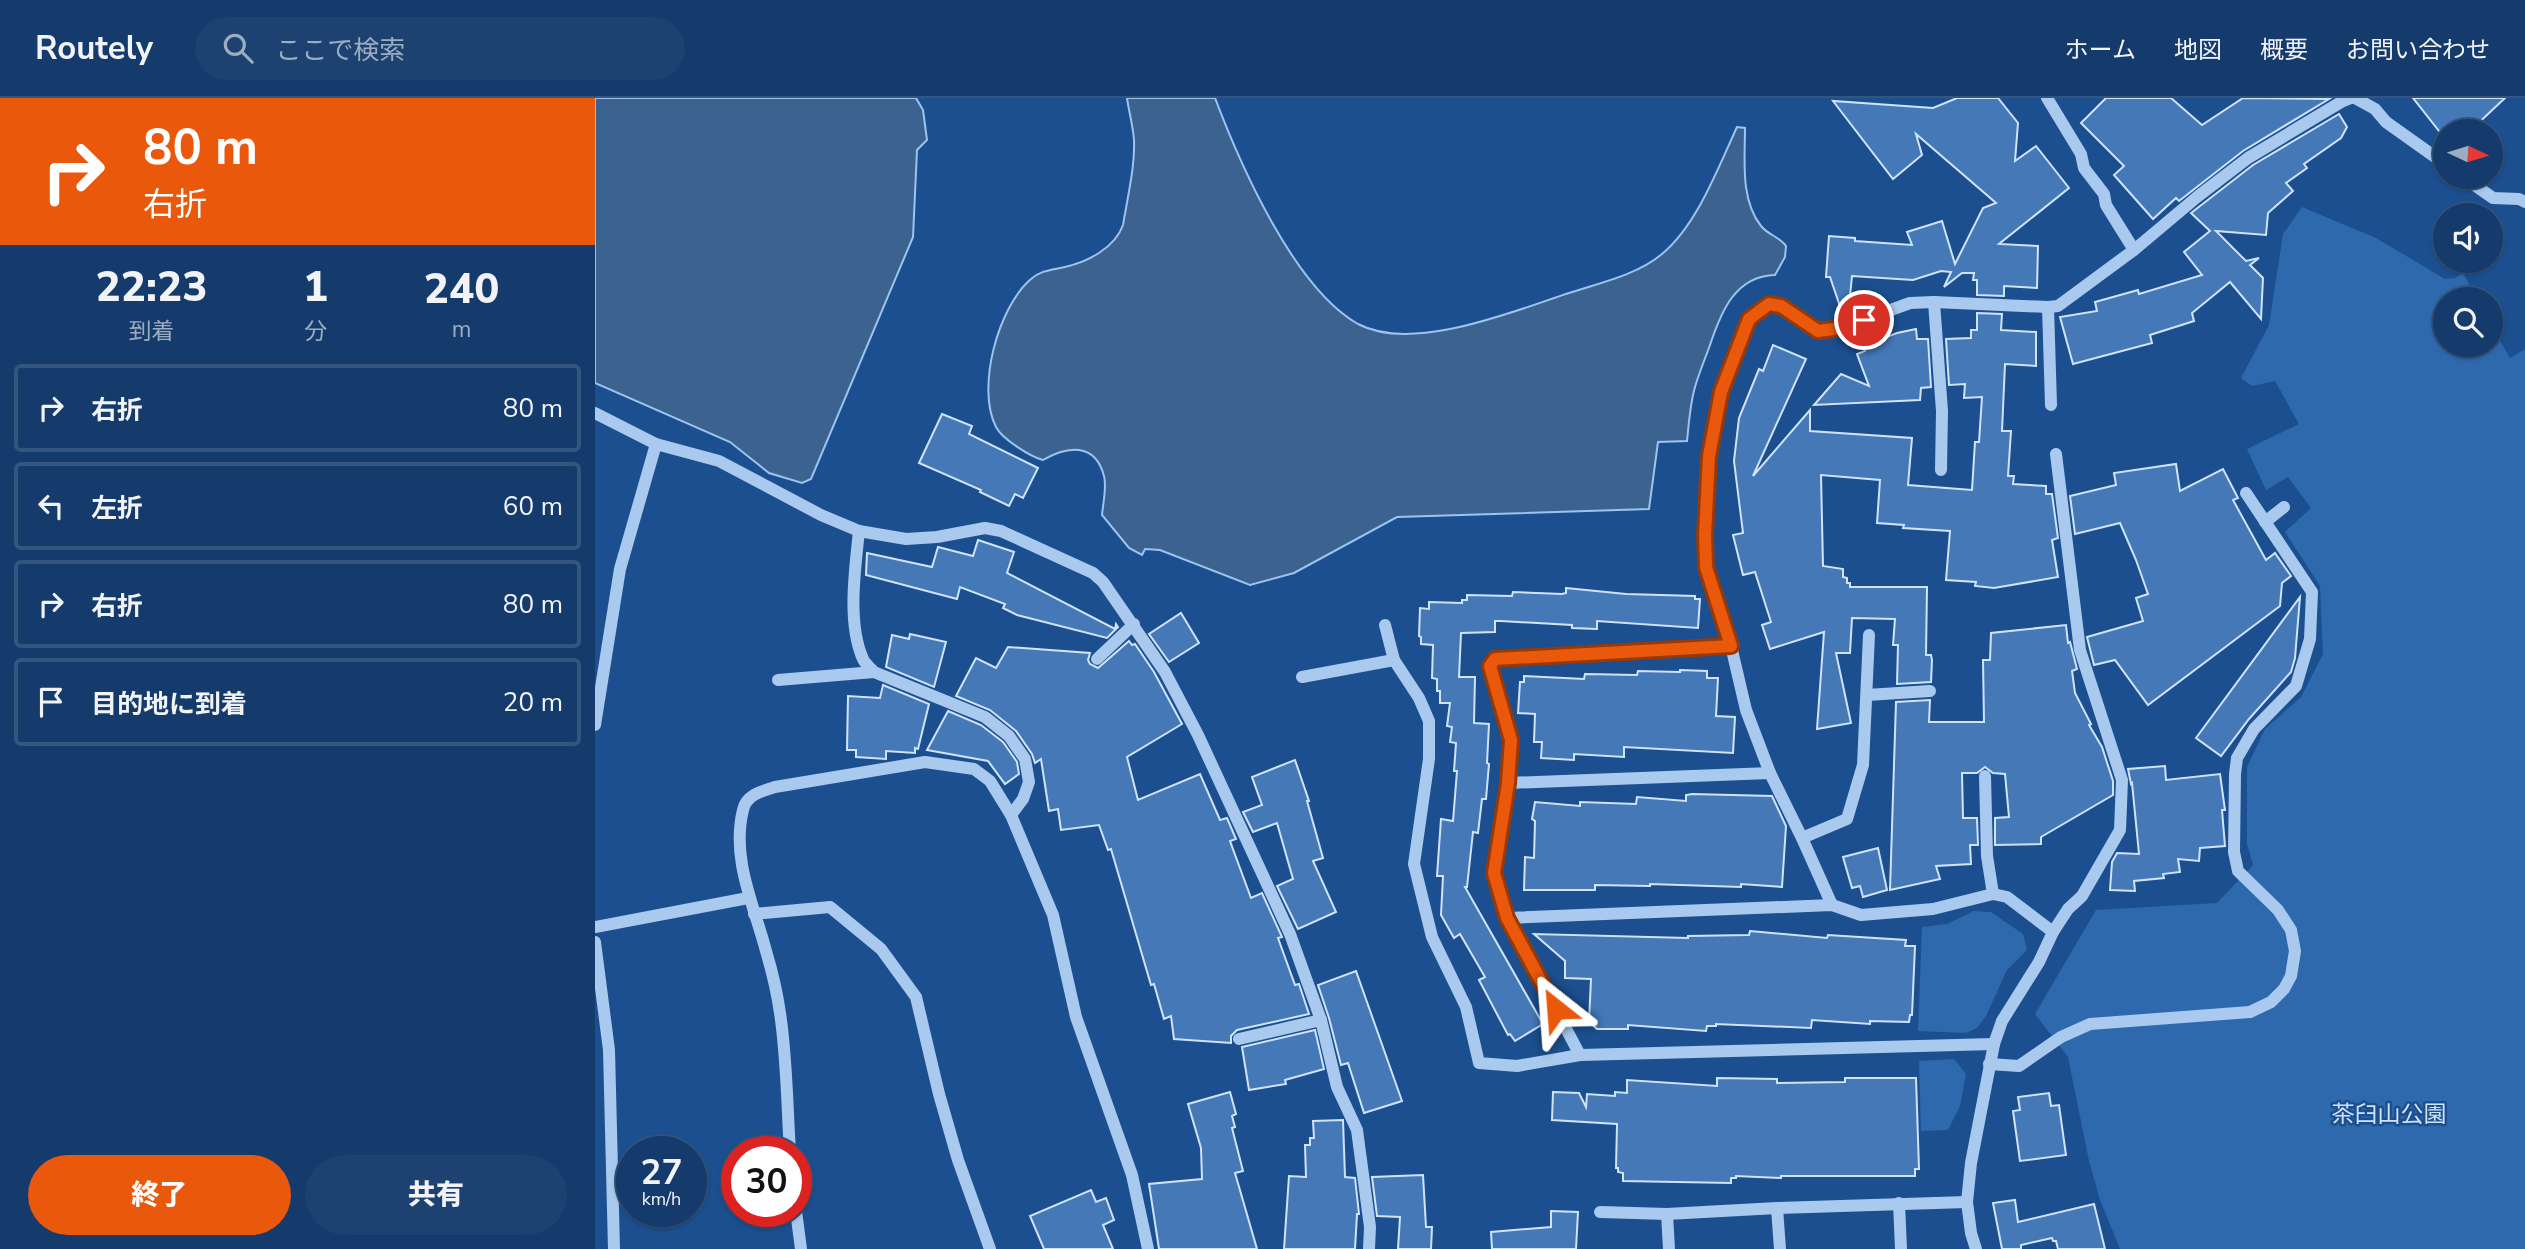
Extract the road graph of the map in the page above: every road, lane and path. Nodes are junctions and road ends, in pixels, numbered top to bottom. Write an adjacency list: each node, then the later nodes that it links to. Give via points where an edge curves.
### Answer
1 (2353, 98): 3 (street, via 2375,109); 6 (street, via 2248,158)
2 (2052, 100): 6 (street, via 2084,168 2104,194)
3 (2433, 155)
4 (2480, 189): 5 (street, via 2493,198)
5 (2525, 202)
6 (2134, 250): 8 (street, via 2058,306)
7 (1934, 302): 8 (street); 13 (street); 21 (street, via 1910,303 1841,328 1818,331 1781,306 1769,304 1749,319 1721,392 1709,456 1706,567)
8 (2048, 307): 9 (street)
9 (2052, 405)
10 (595, 414): 11 (street)
11 (656, 444): 17 (street, via 719,461); 29 (street, via 620,569)
12 (2056, 454): 41 (street, via 2080,650 2122,780 2120,830 2082,896)
13 (1941, 470)
14 (2245, 493): 16 (street)
15 (2284, 507): 16 (street)
16 (2265, 522): 47 (street, via 2312,592 2310,639 2296,686 2254,729 2237,758 2234,852 2238,871 2279,910 2291,930 2295,951 2291,976 2271,1002 2251,1012 2090,1024 2061,1037 2019,1066)
17 (859, 531): 18 (street, via 906,539 985,528 1001,531 1093,573); 24 (street, via 854,577 856,626 864,661)
18 (1134, 624): 22 (street); 43 (street, via 1198,735 1290,934)
19 (1385, 625): 23 (street)
20 (1869, 635): 28 (street)
21 (1731, 646): 30 (street); 32 (street, via 1495,659 1490,666 1511,740)
22 (1097, 659)
23 (1394, 660): 25 (street); 46 (street, via 1429,721 1429,759 1414,864 1432,937 1466,1007 1479,1063 1517,1066)
24 (874, 672): 26 (street); 33 (street, via 985,717 1009,736 1025,759 1029,782)
25 (1302, 677)
26 (778, 680)
27 (1930, 691): 28 (street)
28 (1867, 695): 34 (street, via 1863,765 1846,819)
29 (595, 725)
30 (1770, 773): 32 (street); 34 (street)
31 (1985, 776): 35 (street)
32 (1508, 783): 39 (street, via 1494,873)
33 (1011, 815): 36 (street, via 990,780 974,769 925,762 755,793 743,807 739,840); 58 (street, via 1053,915 1076,1017 1132,1175)
34 (1803, 838): 37 (street)
35 (1993, 894): 37 (street, via 1933,909 1861,915); 41 (street, via 2007,897)
36 (748, 898): 38 (street); 40 (street)
37 (1832, 905): 39 (street)
38 (754, 914): 48 (street, via 780,1013); 57 (street, via 830,907 881,949 916,997 958,1160)
39 (1507, 918): 46 (street)
40 (595, 927)
41 (2053, 932): 45 (street, via 2002,1021)
42 (595, 942): 55 (street, via 609,1050)
43 (1321, 1020): 44 (street); 59 (street, via 1337,1087 1357,1130)
44 (1239, 1039)
45 (1994, 1044): 46 (street); 47 (street)
46 (1580, 1055)
47 (1989, 1064): 49 (street)
48 (789, 1136)
49 (1967, 1202): 50 (street); 63 (street)
50 (1899, 1203): 51 (street); 62 (street)
51 (1777, 1208): 53 (street); 61 (street)
52 (1600, 1212): 53 (street)
53 (1667, 1214): 60 (street)
54 (798, 1227): 56 (street)
55 (614, 1249)
56 (801, 1249)
57 (990, 1249)
58 (1148, 1249)
59 (1369, 1249)
60 (1669, 1249)
61 (1780, 1249)
62 (1901, 1249)
63 (1976, 1249)

